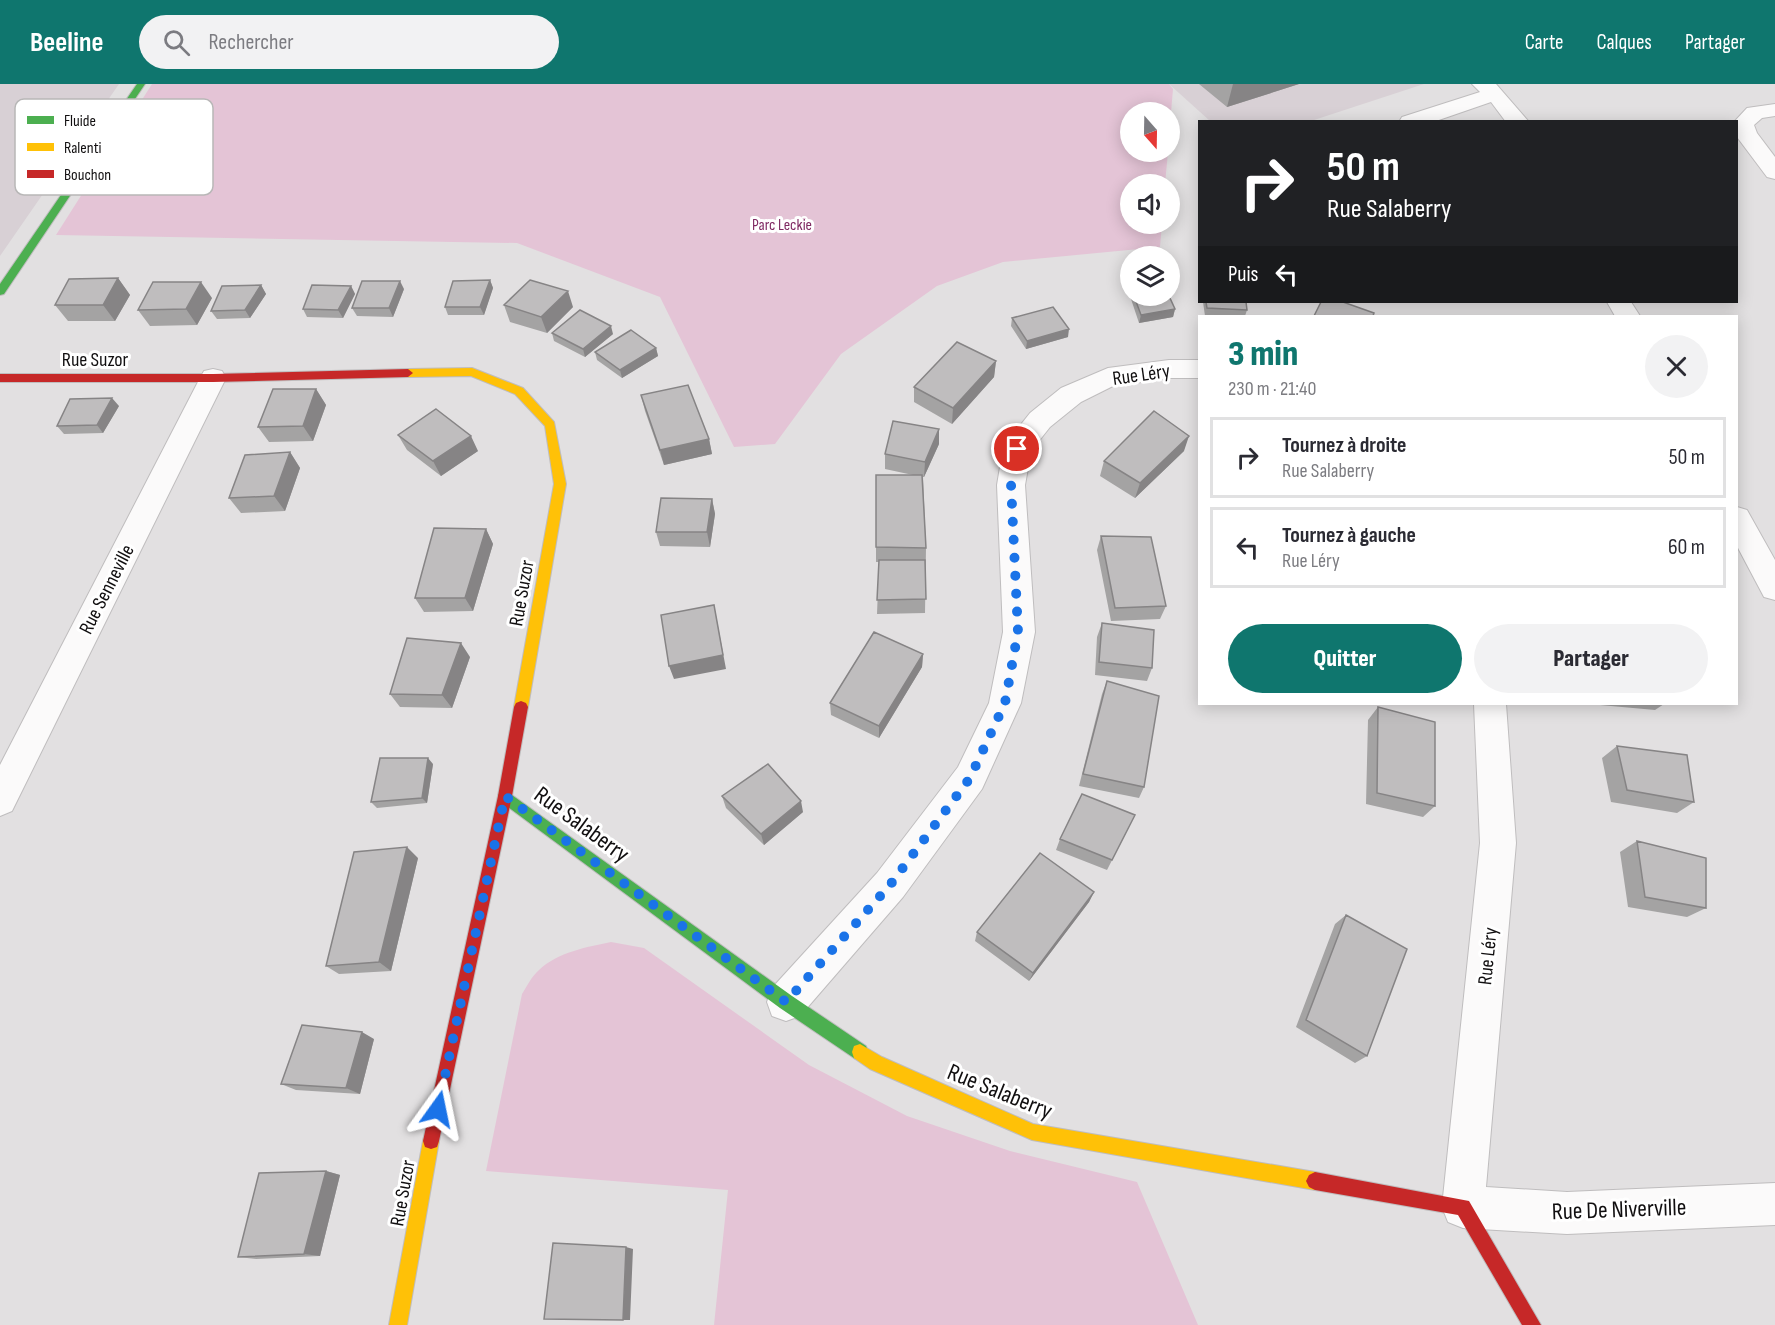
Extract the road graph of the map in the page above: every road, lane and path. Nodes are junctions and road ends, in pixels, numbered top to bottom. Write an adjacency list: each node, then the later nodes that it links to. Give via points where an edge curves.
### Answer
1 (141, 84): 3 (street)
2 (1489, 89): 5 (street); 6 (street)
3 (131, 99)
4 (1775, 110): 7 (street, via 1755,114 1743,124 1746,135)
5 (1415, 120)
6 (1516, 120)
7 (1775, 172)
8 (66, 195): 9 (street)
9 (0, 292)
10 (1198, 369): 18 (street, Rue Léry, via 1108,377 1071,395 1040,420 1017,449 1011,484 1018,632 1005,703 970,778 890,885)
11 (0, 378): 12 (street, Rue Suzor)
12 (213, 378): 16 (street, Rue Suzor, via 472,372 519,391 550,425 560,484); 17 (street, Rue Senneville)
13 (1738, 520): 14 (street)
14 (1775, 588)
15 (1490, 705): 20 (street, Rue Léry, via 1498,843)
16 (505, 796): 18 (street, Rue Salaberry); 21 (street, Rue Suzor, via 433,1132)
17 (0, 800)
18 (786, 1002): 20 (street, Rue Salaberry, via 876,1063 1032,1132)
19 (1775, 1204): 20 (street, Rue De Niverville, via 1567,1213)
20 (1463, 1207): 22 (street)
21 (398, 1325)
22 (1532, 1325)

